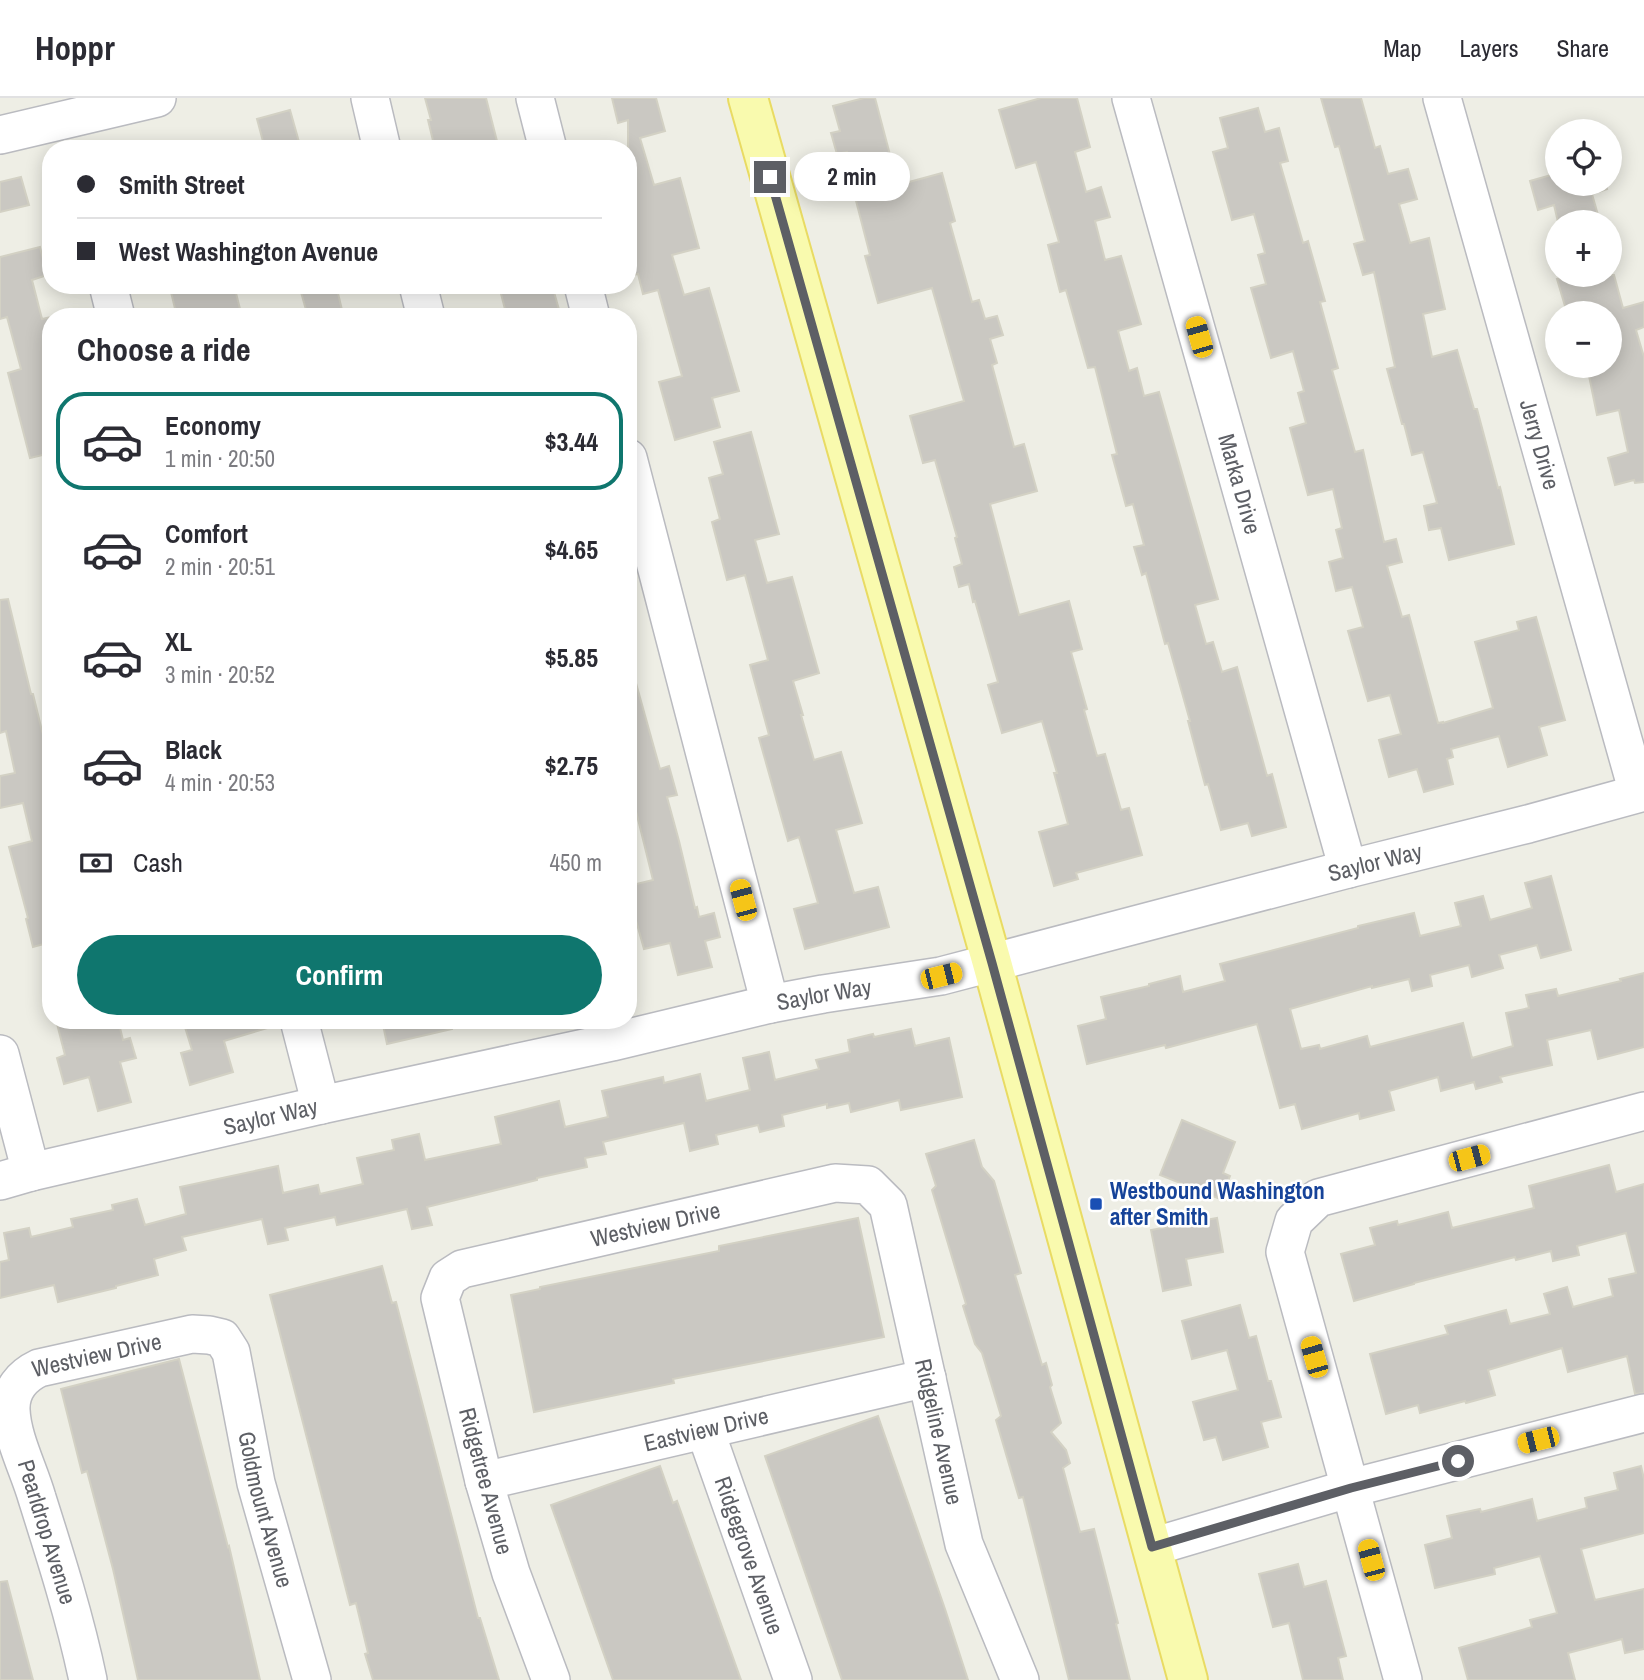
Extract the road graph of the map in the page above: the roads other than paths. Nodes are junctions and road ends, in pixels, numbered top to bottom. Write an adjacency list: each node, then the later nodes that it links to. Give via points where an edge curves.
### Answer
1 (157, 98): 7 (street)
2 (370, 98): 9 (street)
3 (534, 98): 10 (street)
4 (748, 98): 14 (main road)
5 (1131, 98): 13 (street, Marka Drive)
6 (1442, 98): 12 (street, Jerry Drive)
7 (69, 134): 8 (street)
8 (0, 135)
9 (380, 140)
10 (546, 140)
11 (637, 492): 15 (street)
12 (1641, 792): 13 (street, Saylor Way)
13 (1348, 869): 14 (street, Saylor Way)
14 (992, 963): 15 (street, Saylor Way); 32 (main road)
15 (771, 1004): 16 (street, Saylor Way)
16 (637, 1026)
17 (301, 1029): 20 (street)
18 (610, 1031): 20 (street, Saylor Way)
19 (0, 1054): 22 (street)
20 (321, 1105): 22 (street, Saylor Way)
21 (1644, 1111): 31 (street, via 1318,1198 1294,1221 1285,1252)
22 (16, 1176)
23 (868, 1185): 24 (street, Westview Drive, via 835,1183 462,1269); 26 (street, Ridgeline Avenue, via 888,1205)
24 (448, 1278): 30 (street, Ridgetree Avenue, via 440,1298)
25 (222, 1338): 27 (street, Westview Drive, via 192,1334 39,1368); 34 (street, Goldmount Avenue, via 231,1352 256,1483)
26 (927, 1378): 29 (street, Eastview Drive); 37 (street, Ridgeline Avenue, via 964,1544)
27 (17, 1385): 33 (street, Pearldrop Avenue, via 11,1407 14,1429)
28 (1644, 1413): 31 (street)
29 (705, 1430): 30 (street, Eastview Drive); 36 (street, Ridgegrove Avenue)
30 (484, 1481): 35 (street, Ridgetree Avenue, via 511,1573)
31 (1351, 1488): 32 (street); 39 (street)
32 (1152, 1547): 38 (main road)
33 (88, 1680)
34 (312, 1680)
35 (551, 1680)
36 (793, 1680)
37 (1020, 1680)
38 (1188, 1680)
39 (1403, 1680)

